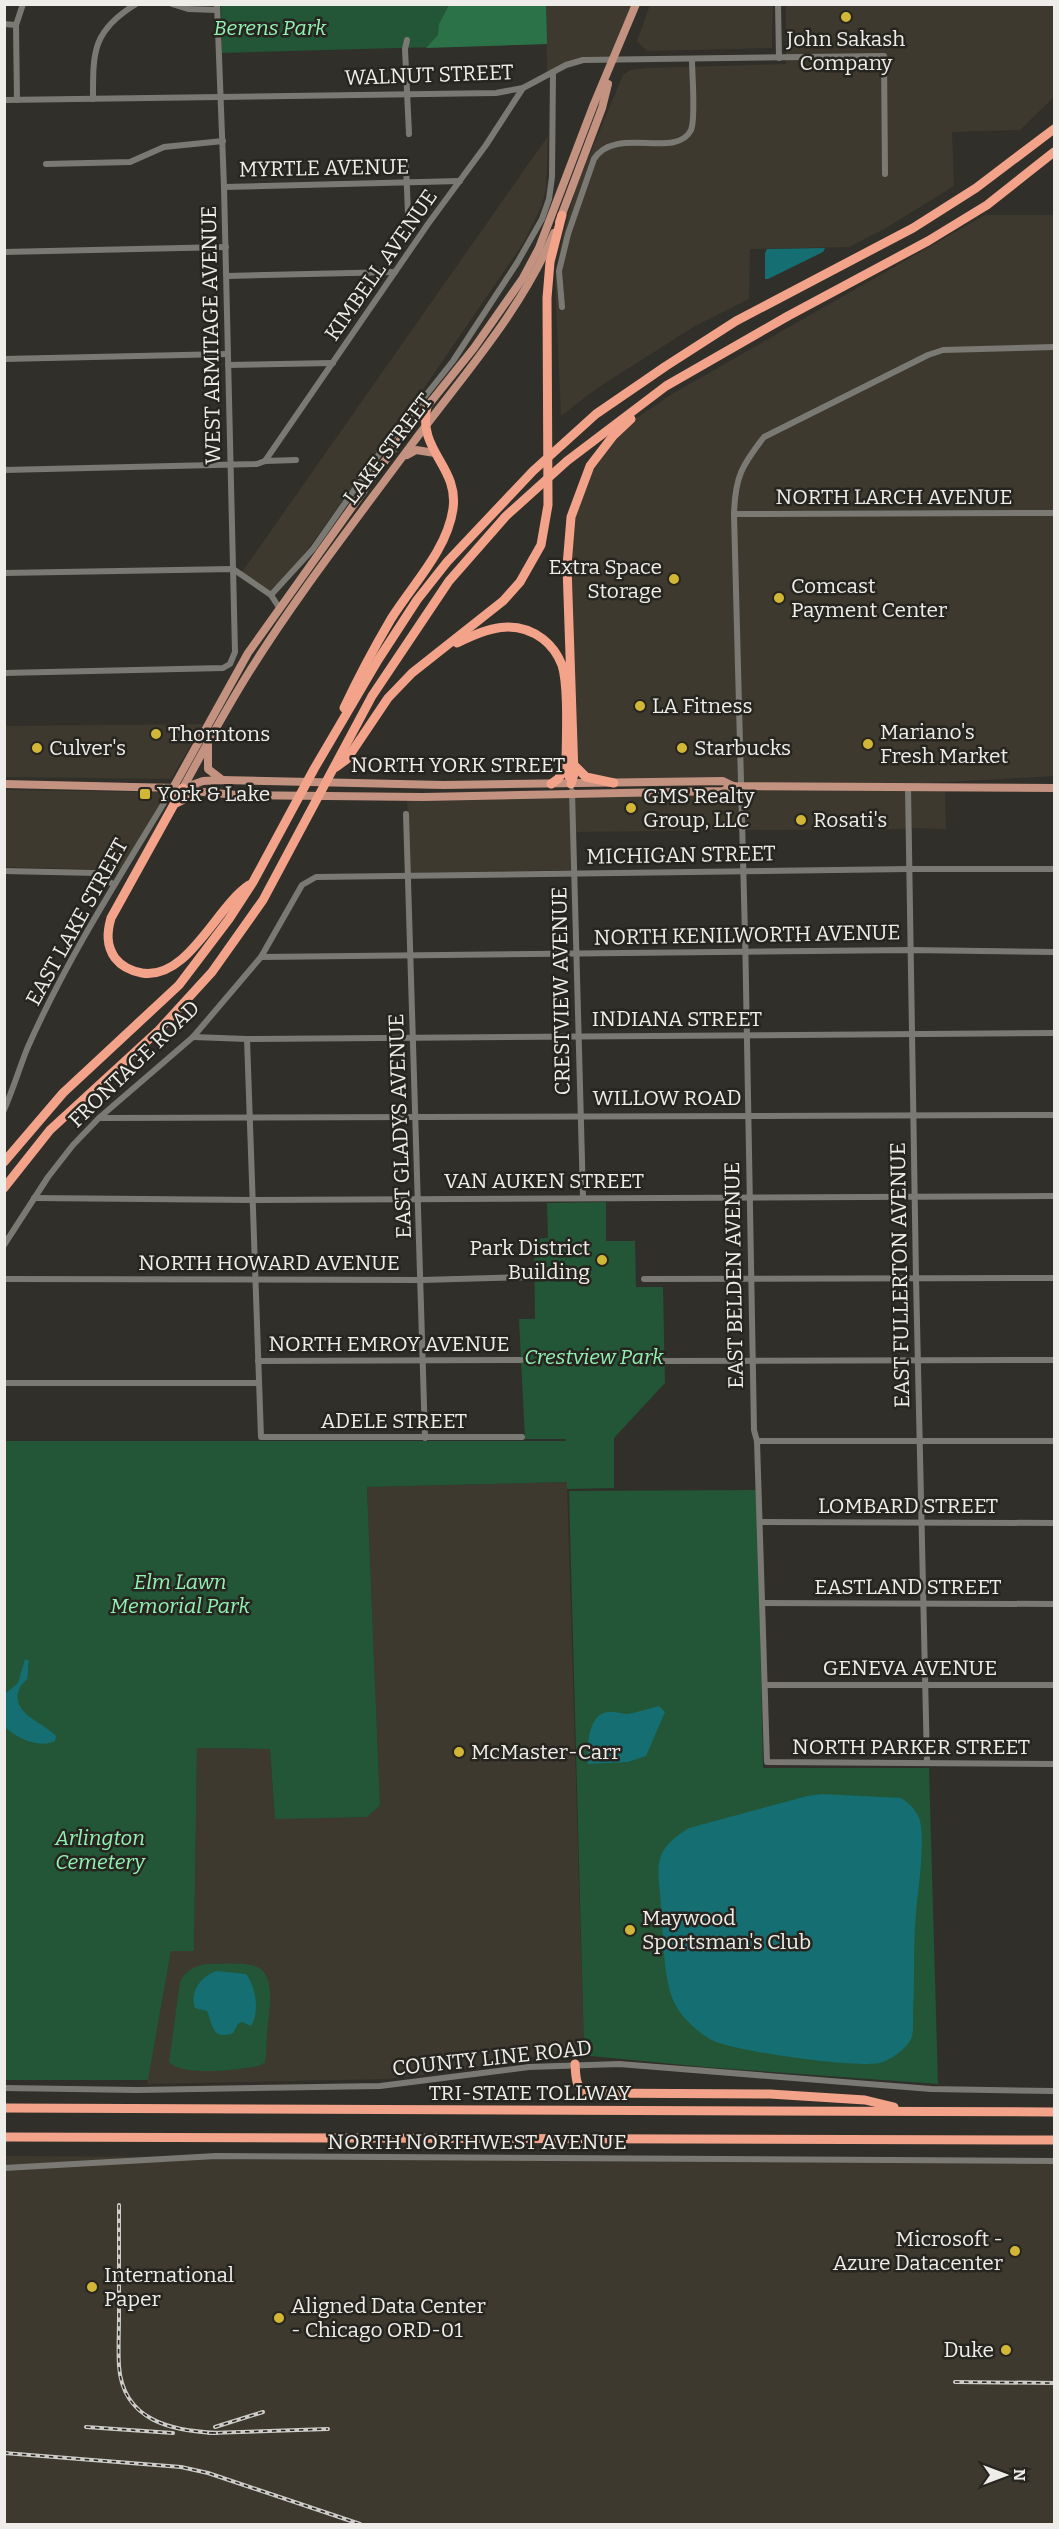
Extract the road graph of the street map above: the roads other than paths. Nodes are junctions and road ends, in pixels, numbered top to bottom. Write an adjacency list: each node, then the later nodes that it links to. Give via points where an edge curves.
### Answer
1 (23, 4): 8 (street)
2 (136, 4): 17 (street, via 110,24 97,44)
3 (172, 4): 6 (street, via 188,9)
4 (636, 4): 11 (main road, LAKE STREET)
5 (778, 4): 10 (street)
6 (217, 7): 16 (street, WEST ARMITAGE AVENUE)
7 (4, 24): 8 (street)
8 (16, 25): 19 (street)
9 (407, 40): 15 (street)
10 (778, 58): 12 (street, WALNUT STREET); 26 (street, WALNUT STREET, via 884,56)
11 (614, 60): 12 (street, WALNUT STREET); 13 (street, WALNUT STREET, via 583,60); 31 (main road, LAKE STREET, via 598,120); 43 (main road, LAKE STREET, via 534,258 507,304)
12 (692, 60): 36 (street, via 693,120 684,138 673,142 615,143 594,159 559,271)
13 (553, 72): 14 (street, WALNUT STREET); 55 (street, via 551,190 542,219 453,361 380,453 313,549)
14 (523, 88): 15 (street, WALNUT STREET, via 496,93); 27 (street, KIMBELL AVENUE)
15 (407, 94): 16 (street, WALNUT STREET); 21 (street)
16 (221, 98): 17 (street, WALNUT STREET); 22 (street, WEST ARMITAGE AVENUE)
17 (93, 99): 19 (street, WALNUT STREET)
18 (4, 100): 19 (street, WALNUT STREET)
19 (17, 100)
20 (1054, 129): 61 (highway, via 976,188 913,228 736,321 596,414 533,471 447,562 378,660)
21 (409, 134)
22 (223, 141): 24 (street, via 164,147 130,162); 29 (street, WEST ARMITAGE AVENUE)
23 (1054, 152): 42 (highway, via 987,205 928,242)
24 (46, 164)
25 (406, 165): 28 (street)
26 (885, 174)
27 (460, 181): 28 (street, MYRTLE AVENUE); 34 (street, KIMBELL AVENUE)
28 (406, 184): 29 (street, MYRTLE AVENUE); 30 (street)
29 (224, 187): 32 (street, WEST ARMITAGE AVENUE)
30 (408, 214)
31 (562, 215): 44 (main road, LAKE STREET, via 518,303); 57 (highway, via 550,262 547,298 548,505 541,545 520,582 503,601)
32 (226, 247): 33 (street); 35 (street, WEST ARMITAGE AVENUE)
33 (4, 252)
34 (395, 272): 35 (street); 40 (street, KIMBELL AVENUE)
35 (227, 276): 38 (street, WEST ARMITAGE AVENUE)
36 (562, 307)
37 (1054, 347): 52 (street, EAST BELDEN AVENUE, via 943,350 764,437 746,460 737,480)
38 (227, 354): 39 (street); 41 (street, WEST ARMITAGE AVENUE)
39 (4, 359)
40 (333, 363): 41 (street); 48 (street, KIMBELL AVENUE)
41 (228, 365): 49 (street, WEST ARMITAGE AVENUE)
42 (666, 386): 60 (highway, via 613,436 590,466 571,517 567,566); 62 (highway, via 567,461 506,516 449,581 372,696)
43 (427, 406): 44 (highway); 56 (main road, LAKE STREET)
44 (424, 428): 45 (highway); 46 (main road, LAKE STREET)
45 (435, 453): 46 (main road, via 416,450); 61 (highway, via 452,488 450,525 360,675)
46 (402, 459): 59 (main road, LAKE STREET, via 273,637)
47 (296, 460): 48 (street)
48 (265, 461): 49 (street)
49 (230, 464): 50 (street); 53 (street, WEST ARMITAGE AVENUE)
50 (4, 470)
51 (1054, 513): 52 (street, NORTH LARCH AVENUE)
52 (734, 514): 68 (street, EAST BELDEN AVENUE)
53 (233, 569): 54 (street); 55 (street); 58 (street, WEST ARMITAGE AVENUE, via 235,652 230,664 223,668)
54 (4, 573)
55 (271, 595): 56 (street)
56 (280, 609): 70 (main road, LAKE STREET, via 248,653)
57 (436, 654): 60 (highway, via 494,627 523,627 549,643 562,667); 62 (highway, via 388,698 347,759)
58 (4, 673)
59 (210, 739): 63 (main road, via 208,769); 71 (main road, LAKE STREET)
60 (570, 766): 64 (highway, via 586,777); 66 (highway); 67 (highway, via 574,774)
61 (314, 769): 83 (highway)
62 (332, 771): 107 (highway, via 263,900 213,972 159,1030 57,1123)
63 (222, 780): 66 (main road, NORTH YORK STREET); 71 (main road, NORTH YORK STREET)
64 (614, 783): 67 (main road, NORTH YORK STREET); 68 (main road, NORTH YORK STREET, via 723,781)
65 (4, 784): 70 (main road, NORTH YORK STREET)
66 (551, 784): 67 (main road, NORTH YORK STREET)
67 (571, 786): 68 (main road, NORTH YORK STREET, via 723,791); 73 (main road, NORTH YORK STREET, via 423,797); 80 (street, CRESTVIEW AVENUE)
68 (738, 786): 69 (main road, NORTH YORK STREET); 78 (street, EAST BELDEN AVENUE)
69 (908, 787): 72 (main road, NORTH YORK STREET); 76 (street, EAST FULLERTON AVENUE)
70 (172, 788): 71 (main road, NORTH YORK STREET); 84 (street, EAST LAKE STREET)
71 (183, 788): 73 (main road, NORTH YORK STREET); 74 (highway)
72 (1054, 788)
73 (198, 792): 74 (highway)
74 (174, 804): 83 (highway, via 108,927 108,944 121,964 147,974 172,966 198,941 235,894)
75 (406, 814): 81 (street, EAST GLADYS AVENUE)
76 (909, 869): 77 (street, MICHIGAN STREET); 78 (street, MICHIGAN STREET); 85 (street, EAST FULLERTON AVENUE)
77 (1054, 869)
78 (742, 870): 80 (street, MICHIGAN STREET); 86 (street, EAST BELDEN AVENUE)
79 (4, 871): 84 (street, via 97,873)
80 (575, 873): 81 (street, MICHIGAN STREET); 88 (street, CRESTVIEW AVENUE)
81 (408, 875): 82 (street, MICHIGAN STREET); 89 (street, EAST GLADYS AVENUE)
82 (309, 880): 90 (street, FRONTAGE ROAD, via 302,885)
83 (253, 882): 106 (highway, via 179,985 63,1093)
84 (114, 885): 98 (street, EAST LAKE STREET, via 27,1050)
85 (910, 950): 86 (street, NORTH KENILWORTH AVENUE); 87 (street, NORTH KENILWORTH AVENUE); 92 (street, EAST FULLERTON AVENUE)
86 (744, 952): 88 (street, NORTH KENILWORTH AVENUE); 93 (street, EAST BELDEN AVENUE)
87 (1054, 952)
88 (577, 954): 89 (street, NORTH KENILWORTH AVENUE); 94 (street, CRESTVIEW AVENUE)
89 (411, 956): 90 (street, NORTH KENILWORTH AVENUE); 96 (street, EAST GLADYS AVENUE)
90 (261, 957): 95 (street, FRONTAGE ROAD)
91 (1054, 1033): 92 (street, INDIANA STREET)
92 (911, 1034): 93 (street, INDIANA STREET); 100 (street, EAST FULLERTON AVENUE)
93 (746, 1035): 94 (street, INDIANA STREET); 99 (street, EAST BELDEN AVENUE)
94 (579, 1036): 96 (street, INDIANA STREET); 101 (street, CRESTVIEW AVENUE)
95 (193, 1037): 97 (street, INDIANA STREET); 103 (street, FRONTAGE ROAD)
96 (413, 1038): 97 (street, INDIANA STREET); 104 (street, EAST GLADYS AVENUE)
97 (247, 1039): 105 (street)
98 (4, 1110)
99 (747, 1114): 100 (street, WILLOW ROAD); 101 (street, WILLOW ROAD); 111 (street, EAST BELDEN AVENUE)
100 (913, 1114): 102 (street, WILLOW ROAD); 108 (street, EAST FULLERTON AVENUE)
101 (581, 1115): 104 (street, WILLOW ROAD); 110 (street, CRESTVIEW AVENUE)
102 (1054, 1115)
103 (99, 1118): 105 (street, WILLOW ROAD); 112 (street, FRONTAGE ROAD)
104 (416, 1118): 105 (street, WILLOW ROAD); 113 (street, EAST GLADYS AVENUE)
105 (249, 1119): 114 (street)
106 (4, 1162)
107 (4, 1188)
108 (915, 1196): 109 (street, VAN AUKEN STREET); 111 (street, VAN AUKEN STREET); 117 (street, EAST FULLERTON AVENUE)
109 (1054, 1196)
110 (583, 1197): 111 (street, VAN AUKEN STREET); 113 (street, VAN AUKEN STREET)
111 (750, 1197): 121 (street, EAST BELDEN AVENUE)
112 (34, 1198): 114 (street, VAN AUKEN STREET); 115 (street, FRONTAGE ROAD)
113 (418, 1198): 114 (street, VAN AUKEN STREET); 123 (street, EAST GLADYS AVENUE)
114 (252, 1200): 122 (street)
115 (4, 1245)
116 (532, 1277): 123 (street, NORTH HOWARD AVENUE)
117 (916, 1278): 118 (street); 121 (street); 127 (street, EAST FULLERTON AVENUE)
118 (1054, 1278)
119 (4, 1279): 122 (street, NORTH HOWARD AVENUE)
120 (644, 1279): 121 (street)
121 (751, 1279): 126 (street, EAST BELDEN AVENUE)
122 (255, 1280): 123 (street, NORTH HOWARD AVENUE); 129 (street)
123 (421, 1280): 124 (street, EAST GLADYS AVENUE)
124 (423, 1360): 125 (street, NORTH EMROY AVENUE); 129 (street, NORTH EMROY AVENUE); 134 (street, EAST GLADYS AVENUE)
125 (521, 1360)
126 (753, 1360): 127 (street); 130 (street); 135 (street, EAST BELDEN AVENUE)
127 (918, 1360): 128 (street); 136 (street, EAST FULLERTON AVENUE)
128 (1054, 1360)
129 (258, 1361): 132 (street)
130 (661, 1361)
131 (4, 1383): 132 (street, NORTH EMROY AVENUE)
132 (259, 1383): 134 (street, ADELE STREET, via 261,1437)
133 (522, 1437): 134 (street, ADELE STREET)
134 (425, 1438)
135 (757, 1441): 136 (street); 138 (street, EAST BELDEN AVENUE)
136 (920, 1441): 137 (street); 139 (street, EAST FULLERTON AVENUE)
137 (1054, 1441)
138 (761, 1522): 139 (street, LOMBARD STREET); 141 (street, EAST BELDEN AVENUE)
139 (922, 1522): 140 (street, LOMBARD STREET); 142 (street, EAST FULLERTON AVENUE)
140 (1054, 1522)
141 (762, 1603): 142 (street, EASTLAND STREET); 144 (street, EAST BELDEN AVENUE)
142 (924, 1603): 143 (street, EASTLAND STREET); 145 (street, EAST FULLERTON AVENUE)
143 (1054, 1604)
144 (765, 1685): 145 (street, GENEVA AVENUE); 147 (street, EAST BELDEN AVENUE)
145 (926, 1685): 146 (street, GENEVA AVENUE); 148 (street, EAST FULLERTON AVENUE)
146 (1054, 1685)
147 (767, 1762): 148 (street, NORTH PARKER STREET)
148 (927, 1763): 149 (street, NORTH PARKER STREET)
149 (1054, 1764)
150 (575, 2064): 151 (street, COUNTY LINE ROAD, via 380,2086); 152 (street, COUNTY LINE ROAD, via 619,2064 931,2089); 154 (highway, via 576,2083 585,2093 770,2094 865,2100)
151 (4, 2088)
152 (1054, 2091)
153 (4, 2108): 154 (highway, TRI-STATE TOLLWAY)
154 (911, 2111): 155 (highway, TRI-STATE TOLLWAY)
155 (1054, 2112)
156 (4, 2137): 157 (highway)
157 (1054, 2139)
158 (1054, 2161): 159 (street, NORTH NORTHWEST AVENUE, via 216,2156)
159 (4, 2168)

